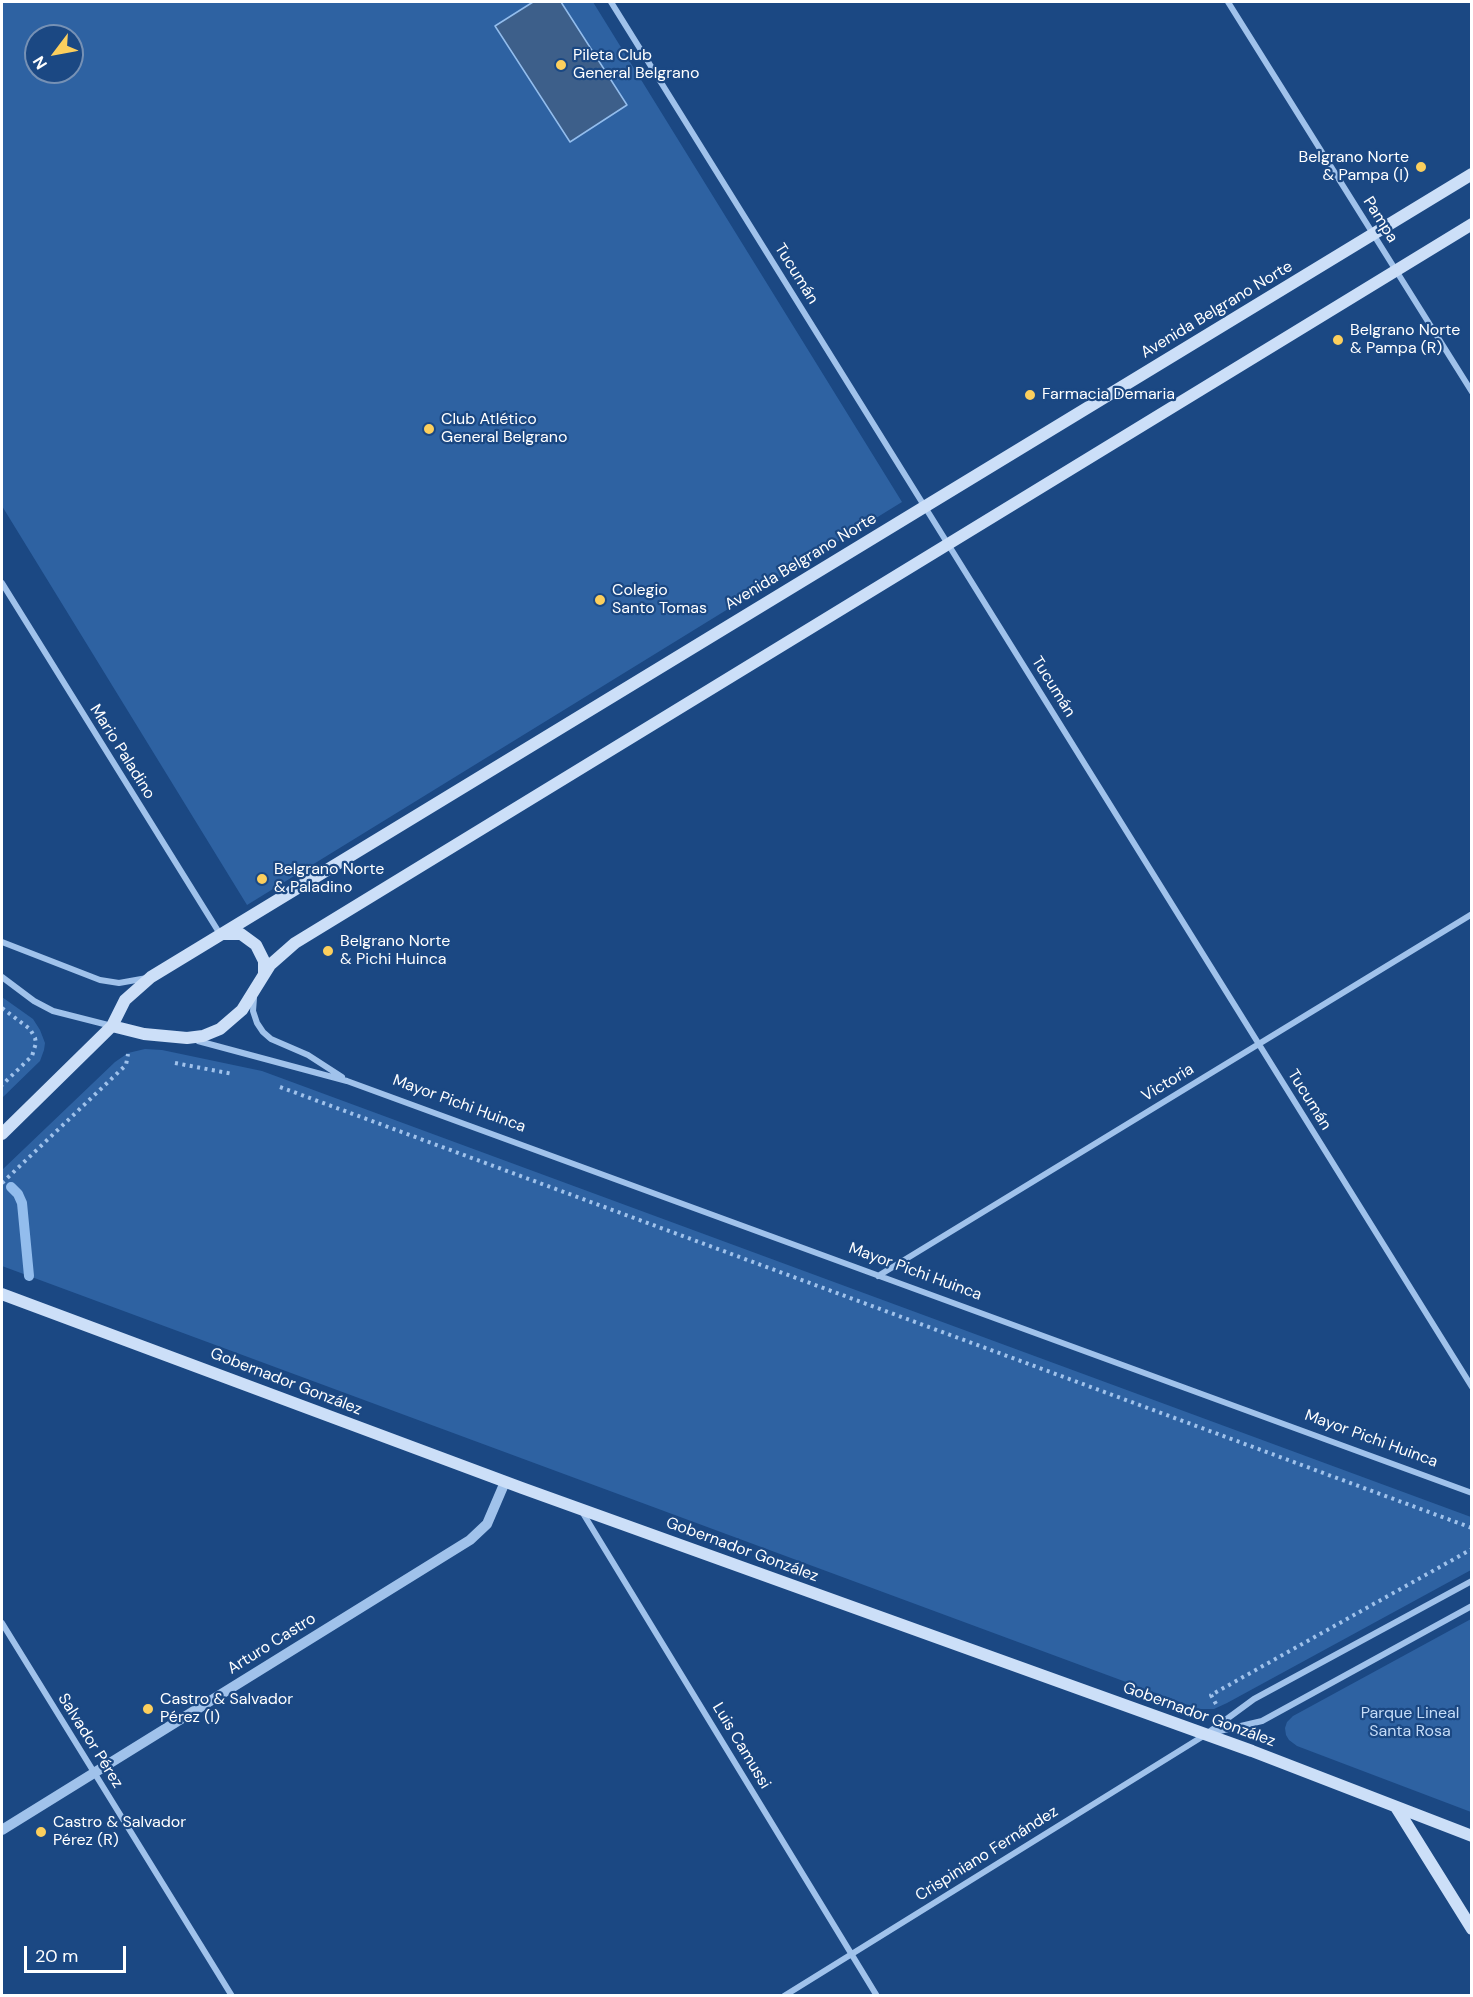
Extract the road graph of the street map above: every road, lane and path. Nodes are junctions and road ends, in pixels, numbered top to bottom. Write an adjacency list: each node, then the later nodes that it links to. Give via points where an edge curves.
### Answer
1 (610, 2): 8 (street, Tucumán)
2 (1228, 2): 5 (street, Pampa)
3 (1472, 174): 5 (main road, Avenida Belgrano Norte)
4 (1472, 224): 6 (main road)
5 (1373, 234): 6 (street, Pampa); 8 (main road, Avenida Belgrano Norte)
6 (1395, 270): 7 (street, Pampa); 9 (main road)
7 (1472, 392)
8 (924, 507): 9 (street, Tucumán); 12 (main road, Avenida Belgrano Norte)
9 (948, 544): 14 (main road, via 295,943); 21 (street, Tucumán)
10 (2, 583): 12 (street, Mario Paladino)
11 (1472, 914): 21 (street, Victoria)
12 (220, 935): 14 (main road, via 237,933 253,942 262,957); 16 (main road, Avenida Belgrano Norte)
13 (2, 942): 16 (street, via 106,982)
14 (264, 974): 17 (main road)
15 (2, 977): 19 (street, Mayor Pichi Huinca, via 53,1011)
16 (151, 977): 19 (main road, Avenida Belgrano Norte, via 125,1000)
17 (254, 994): 20 (main road, via 220,1029 203,1036); 27 (street, Mayor Pichi Huinca, via 253,1011 263,1032)
18 (2, 1008): 29 (path, via 30,1029 36,1043 32,1056)
19 (112, 1026): 20 (main road, Mayor Pichi Huinca); 30 (main road, Avenida Belgrano Norte)
20 (179, 1038): 27 (street, Mayor Pichi Huinca, via 223,1046)
21 (1259, 1044): 32 (street, Victoria); 34 (street, Tucumán)
22 (128, 1053): 24 (path)
23 (134, 1058): 24 (path)
24 (127, 1059): 31 (path, via 126,1065)
25 (165, 1061): 26 (path)
26 (240, 1076)
27 (347, 1081): 32 (street, Mayor Pichi Huinca)
28 (273, 1084): 38 (path)
29 (2, 1085)
30 (2, 1134)
31 (2, 1183)
32 (878, 1276): 36 (street, Mayor Pichi Huinca)
33 (2, 1294): 35 (main road, Gobernador González)
34 (1472, 1387)
35 (505, 1482): 37 (main road, Gobernador González); 45 (street, Arturo Castro, via 487,1524 470,1540)
36 (1472, 1494)
37 (581, 1510): 44 (main road, Gobernador González); 50 (street, Luis Camussi)
38 (1472, 1528)
39 (1472, 1549): 43 (path, via 1211,1695)
40 (1472, 1581): 44 (street, Crispiniano Fernández, via 1254,1699)
41 (1472, 1606): 44 (street, Crispiniano Fernández, via 1262,1721)
42 (2, 1623): 45 (street, Salvador Pérez)
43 (1218, 1707)
44 (1205, 1735): 46 (main road, Gobernador González); 50 (street, Crispiniano Fernández)
45 (94, 1773): 47 (street, Arturo Castro); 51 (street, Salvador Pérez)
46 (1396, 1807): 48 (main road, Gobernador González); 49 (main road)
47 (2, 1830)
48 (1472, 1836)
49 (1472, 1929)
50 (852, 1953): 52 (street, Crispiniano Fernández); 53 (street, Luis Camussi)
51 (232, 1995)
52 (784, 1995)
53 (877, 1995)

